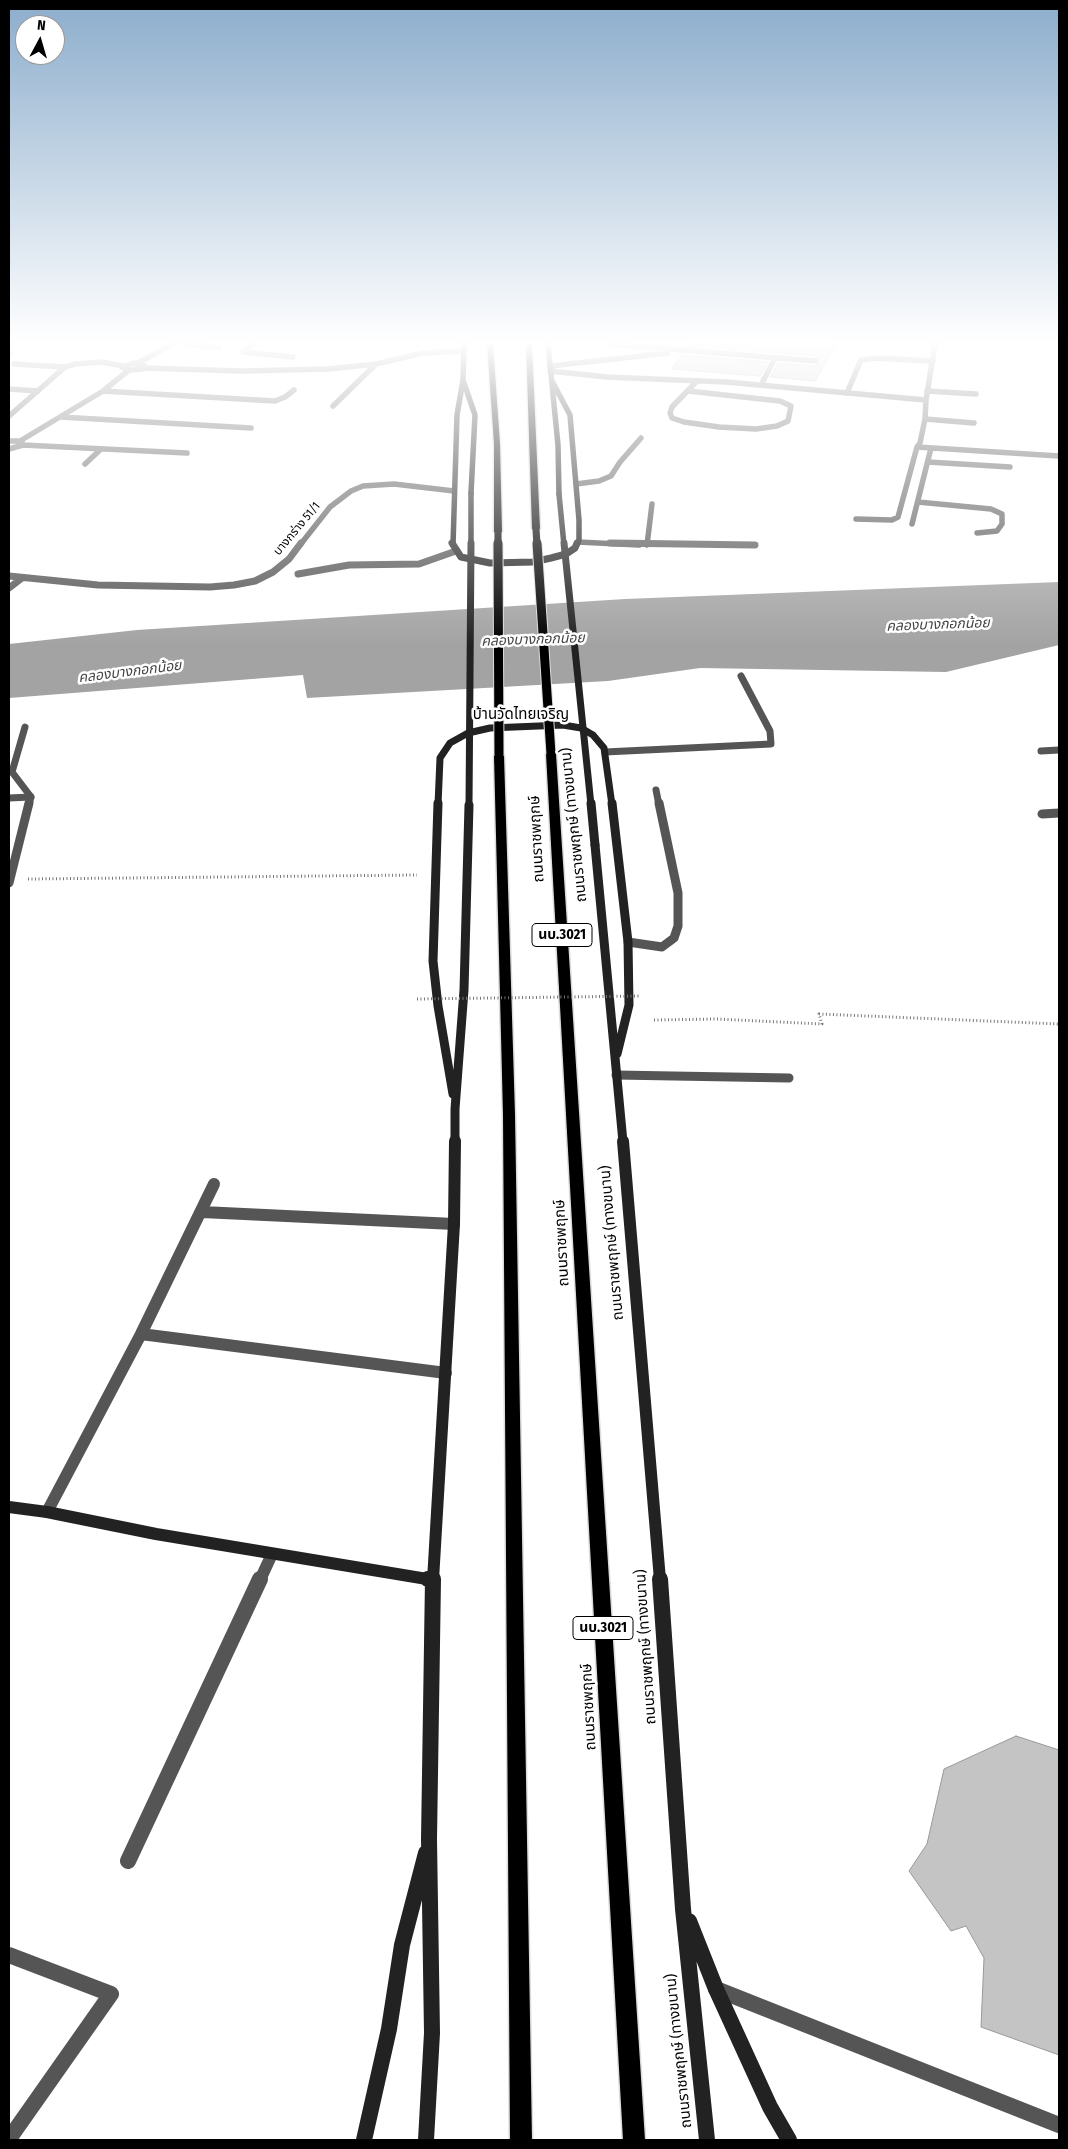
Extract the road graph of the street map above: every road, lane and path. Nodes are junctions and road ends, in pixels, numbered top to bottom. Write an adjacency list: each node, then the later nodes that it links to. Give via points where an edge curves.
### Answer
1 (38, 444): 12 (street)
2 (456, 444): 19 (main road)
3 (473, 444): 53 (main road, bridge, via 464,990)
4 (497, 444): 72 (main road, bridge, via 499,756 509,1115)
5 (533, 444): 73 (main road, ถนนราชพฤกษ์ / นบ.3021, bridge)
6 (558, 444): 50 (main road, ถนนราชพฤกษ์ (ทางขนาน) / นบ.3021, bridge, via 558,494)
7 (573, 444): 18 (main road)
8 (635, 444): 18 (street, via 612,476)
9 (919, 444): 10 (street)
10 (917, 447): 11 (street); 22 (street, via 898,517 892,520)
11 (931, 448): 14 (street); 15 (street)
12 (102, 449): 13 (street); 16 (street)
13 (187, 453)
14 (1059, 456)
15 (928, 462): 17 (street); 20 (street)
16 (85, 464)
17 (1010, 467)
18 (576, 484): 25 (main road)
19 (454, 491): 28 (main road, via 452,543); 31 (street, บางกร่าง 51/1, via 394,484 362,486 330,507 289,559 255,581 210,587 124,586)
20 (918, 502): 23 (street); 24 (street, via 991,509 1002,514 1002,524 997,531)
21 (652, 504): 26 (street)
22 (856, 519)
23 (912, 524)
24 (977, 533)
25 (578, 542): 26 (street); 28 (main road, via 566,554 533,562 490,563 461,556)
26 (647, 545): 27 (street)
27 (755, 545)
28 (456, 551): 29 (street, via 406,566 349,565)
29 (298, 574)
30 (9, 576): 31 (street, บางกร่าง 51/1)
31 (22, 578): 32 (street)
32 (9, 588)
33 (740, 676): 37 (street, via 770,731 771,744)
34 (25, 727): 39 (street, via 12,772)
35 (1059, 750): 36 (street)
36 (1041, 751)
37 (605, 752): 45 (main road); 53 (main road, via 593,735 581,728 538,725 468,733 450,743 440,758 432,961)
38 (656, 790): 45 (street, via 678,893 678,926 674,938 662,947)
39 (31, 797): 40 (street); 44 (street)
40 (9, 798)
41 (1059, 813): 42 (street)
42 (1042, 814)
43 (418, 875): 44 (path)
44 (9, 881)
45 (628, 942): 50 (main road, via 629,1004)
46 (640, 996): 47 (path, bridge)
47 (417, 999)
48 (654, 1020): 49 (path, via 718,1019 822,1024 819,1014)
49 (1059, 1024)
50 (616, 1060): 51 (main road, ถนนราชพฤกษ์ (ทางขนาน) / นบ.3021)
51 (616, 1075): 52 (street); 65 (main road, ถนนราชพฤกษ์ (ทางขนาน) / นบ.3021, via 665,1644)
52 (789, 1078)
53 (455, 1109): 56 (main road)
54 (214, 1184): 55 (street)
55 (202, 1212): 56 (street); 57 (street)
56 (454, 1224): 58 (main road)
57 (141, 1334): 58 (street); 60 (street)
58 (446, 1373): 62 (main road)
59 (9, 1507): 60 (main road)
60 (47, 1512): 61 (main road)
61 (272, 1554): 62 (main road); 64 (street)
62 (434, 1580): 63 (main road)
63 (429, 1839): 70 (main road, via 402,1946 389,2029); 71 (main road, via 432,2032)
64 (128, 1861)
65 (684, 1909): 67 (main road); 74 (main road, ถนนราชพฤกษ์ (ทางขนาน) / นบ.3021)
66 (9, 1955): 69 (street, via 112,1994)
67 (716, 1989): 68 (street); 75 (main road, via 770,2107)
68 (1059, 2125)
69 (9, 2139)
70 (364, 2140)
71 (426, 2140)
72 (521, 2140)
73 (634, 2140)
74 (707, 2140)
75 (789, 2140)

